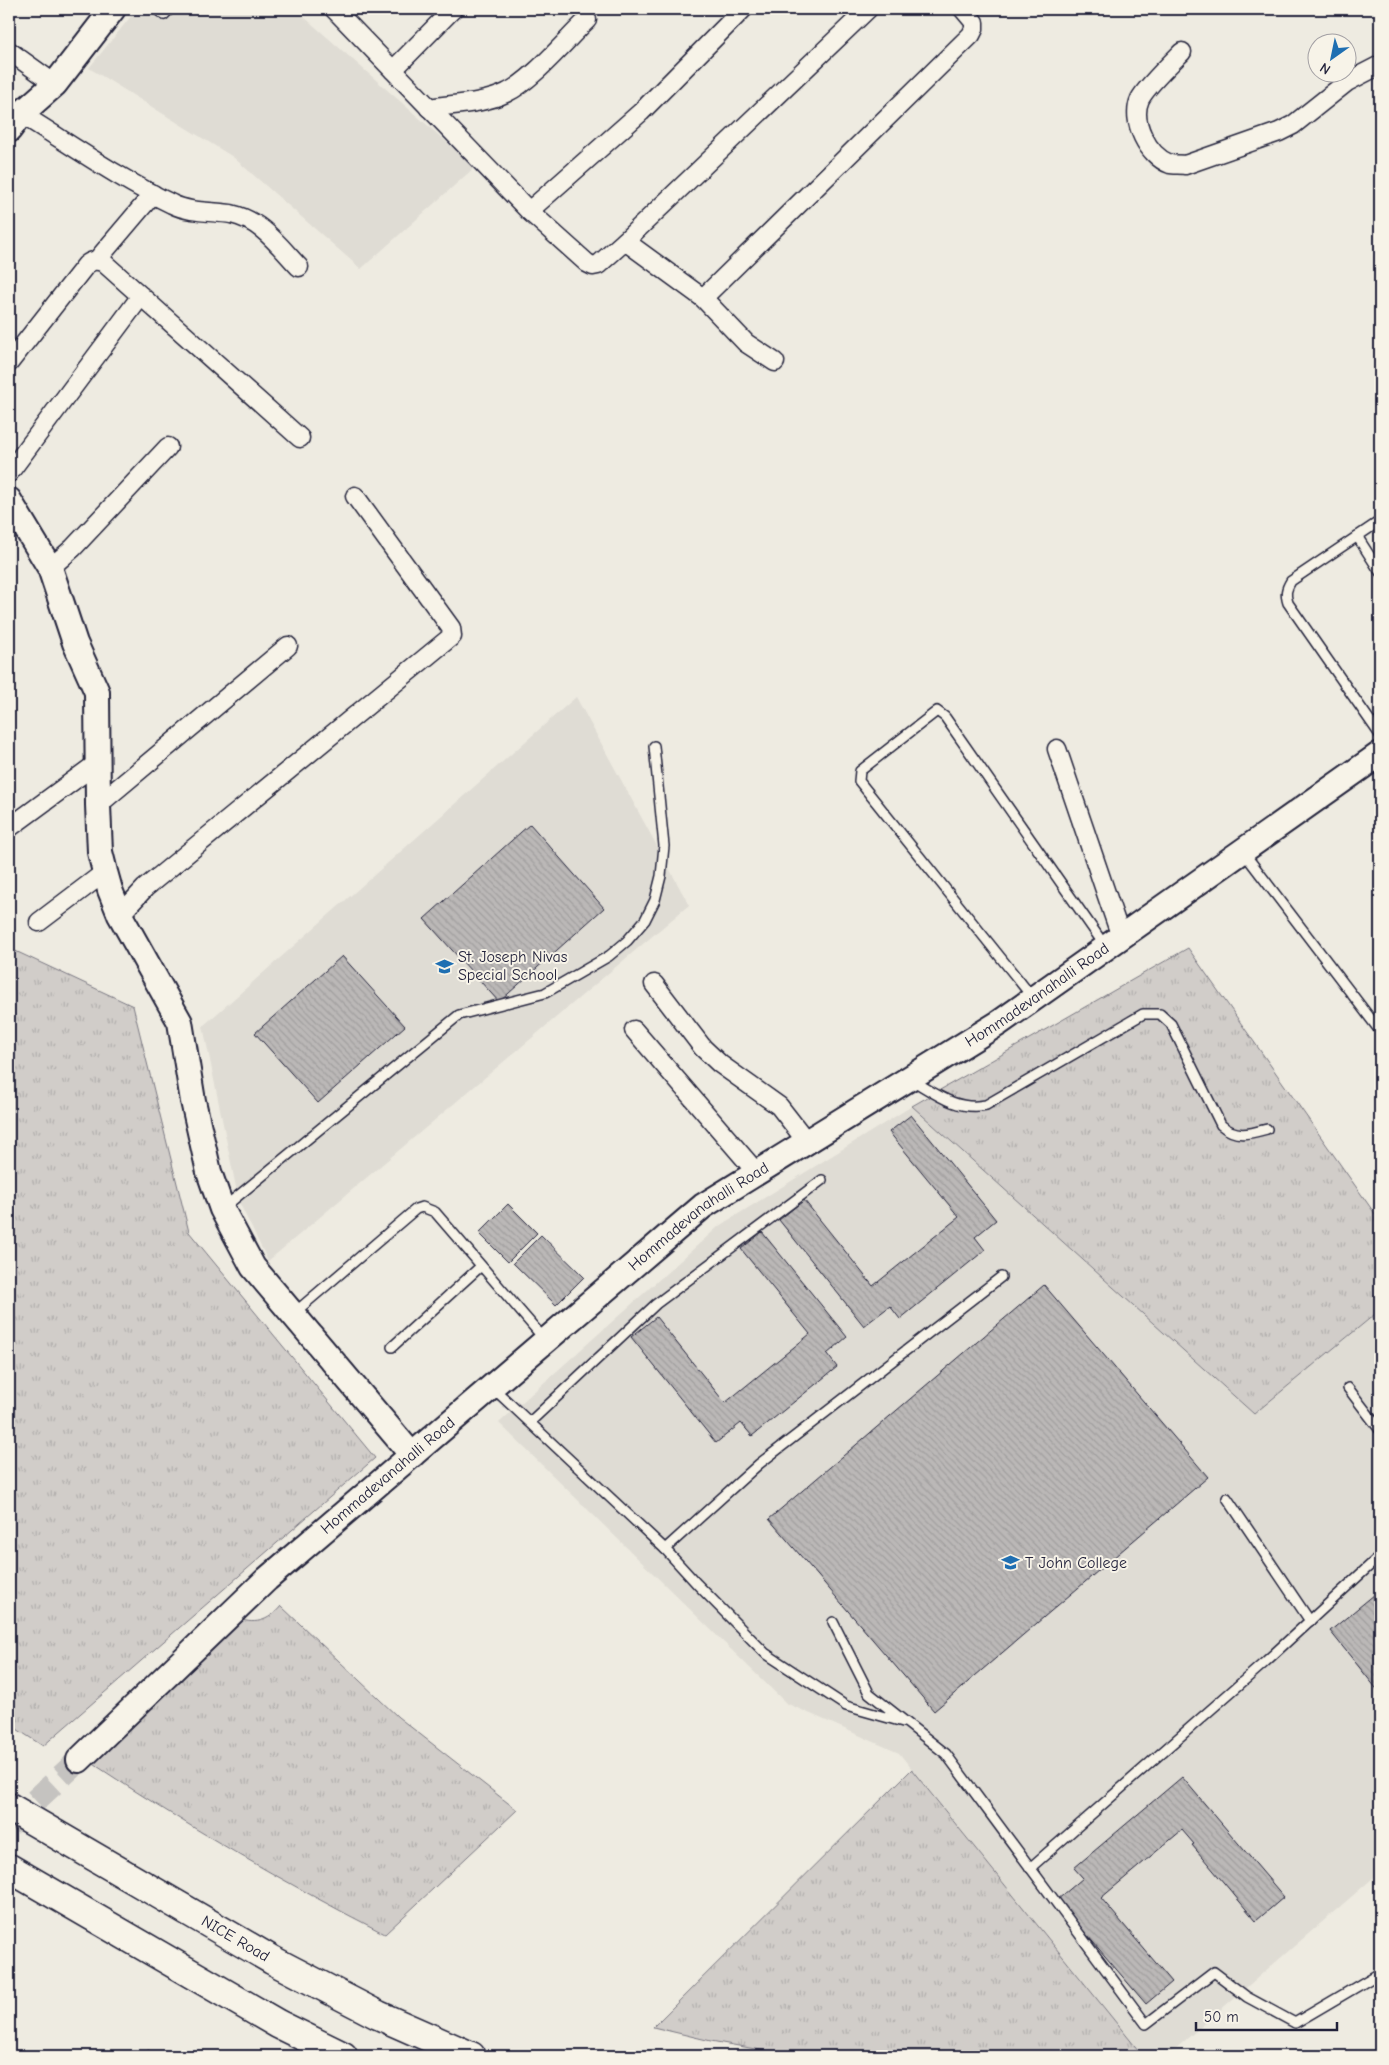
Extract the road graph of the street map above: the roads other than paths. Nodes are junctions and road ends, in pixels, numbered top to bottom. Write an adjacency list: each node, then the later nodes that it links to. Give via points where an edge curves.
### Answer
1 (113, 9): 14 (street)
2 (156, 9): 3 (lane, via 164,15)
3 (170, 9)
4 (334, 9): 13 (street)
5 (453, 9): 13 (street)
6 (743, 9): 18 (street, via 641,112)
7 (868, 9): 19 (street)
8 (963, 9): 23 (street, via 974,22 971,35)
9 (587, 20): 15 (street, via 521,84 505,94)
10 (9, 51): 14 (street)
11 (1182, 52): 12 (street, via 1140,99 1138,122 1146,144 1158,157 1171,164 1185,164 1279,132 1347,82)
12 (1380, 65)
13 (393, 70): 15 (street)
14 (55, 84): 16 (street)
15 (430, 108): 18 (street)
16 (15, 122): 17 (street)
17 (153, 194): 20 (street); 21 (street, via 178,207 232,214 250,220)
18 (529, 212): 19 (street, via 593,266)
19 (625, 241): 23 (street)
20 (97, 260): 22 (street); 25 (street, via 86,265)
21 (299, 267)
22 (141, 296): 26 (street); 28 (street)
23 (703, 298): 24 (street, via 746,343)
24 (775, 362)
25 (9, 363)
26 (300, 438)
27 (168, 447): 33 (street, via 73,548)
28 (9, 473)
29 (356, 496): 45 (street, via 451,628 452,636 151,883)
30 (9, 500): 33 (street)
31 (1380, 521): 32 (lane)
32 (1357, 536): 34 (lane); 36 (lane, via 1291,581 1285,596)
33 (50, 568): 40 (street, via 75,643 97,692)
34 (1380, 572)
35 (288, 646): 41 (street)
36 (1380, 735)
37 (654, 746): 57 (lane, via 664,846 661,876 655,900 645,920 627,941 609,956 545,993 460,1015)
38 (1057, 749): 47 (street)
39 (1380, 754): 43 (street, Hommadevanahalli Road)
40 (96, 764): 41 (street); 42 (street)
41 (98, 805): 44 (street, via 100,852)
42 (9, 828)
43 (1243, 851): 47 (street, Hommadevanahalli Road); 51 (lane)
44 (105, 872): 45 (street); 46 (street)
45 (120, 915): 57 (street, via 180,1022 193,1101 209,1172)
46 (39, 922)
47 (1113, 942): 49 (street, Hommadevanahalli Road); 49 (lane, via 945,717 937,712 860,771 859,781)
48 (654, 984): 54 (street, via 703,1048 779,1106)
49 (1034, 999): 52 (street, Hommadevanahalli Road)
50 (634, 1030): 55 (street)
51 (1380, 1031)
52 (909, 1078): 53 (lane, via 961,1106 986,1105 1143,1014 1160,1014 1171,1024 1221,1125 1237,1135); 54 (street, Hommadevanahalli Road)
53 (1267, 1129)
54 (807, 1142): 55 (street, Hommadevanahalli Road)
55 (757, 1173): 61 (street, Hommadevanahalli Road, via 703,1206)
56 (822, 1180): 65 (lane, via 656,1304)
57 (222, 1209): 60 (street, via 253,1267)
58 (481, 1266): 60 (lane, via 435,1212 422,1207); 61 (lane); 62 (lane)
59 (1001, 1277): 69 (lane, via 760,1464)
60 (293, 1315): 67 (street)
61 (546, 1341): 63 (street, Hommadevanahalli Road)
62 (392, 1348)
63 (492, 1387): 65 (lane); 67 (street, Hommadevanahalli Road)
64 (1348, 1388): 66 (lane)
65 (530, 1422): 69 (lane)
66 (1380, 1430)
67 (412, 1455): 74 (street, Hommadevanahalli Road, via 267,1579)
68 (1228, 1498): 71 (lane)
69 (665, 1548): 73 (lane, via 765,1653 846,1706)
70 (1380, 1556): 71 (lane)
71 (1310, 1621): 77 (lane)
72 (833, 1622): 73 (lane, via 869,1693)
73 (908, 1724): 77 (lane, via 946,1754)
74 (79, 1760)
75 (9, 1807): 80 (highway, NICE Road, via 272,1960 378,2015)
76 (9, 1868): 79 (highway, via 278,2024)
77 (1030, 1868): 78 (lane, via 1146,2024 1214,1972 1247,1997 1295,2023)
78 (1380, 1974)
79 (343, 2056)
80 (471, 2056)

